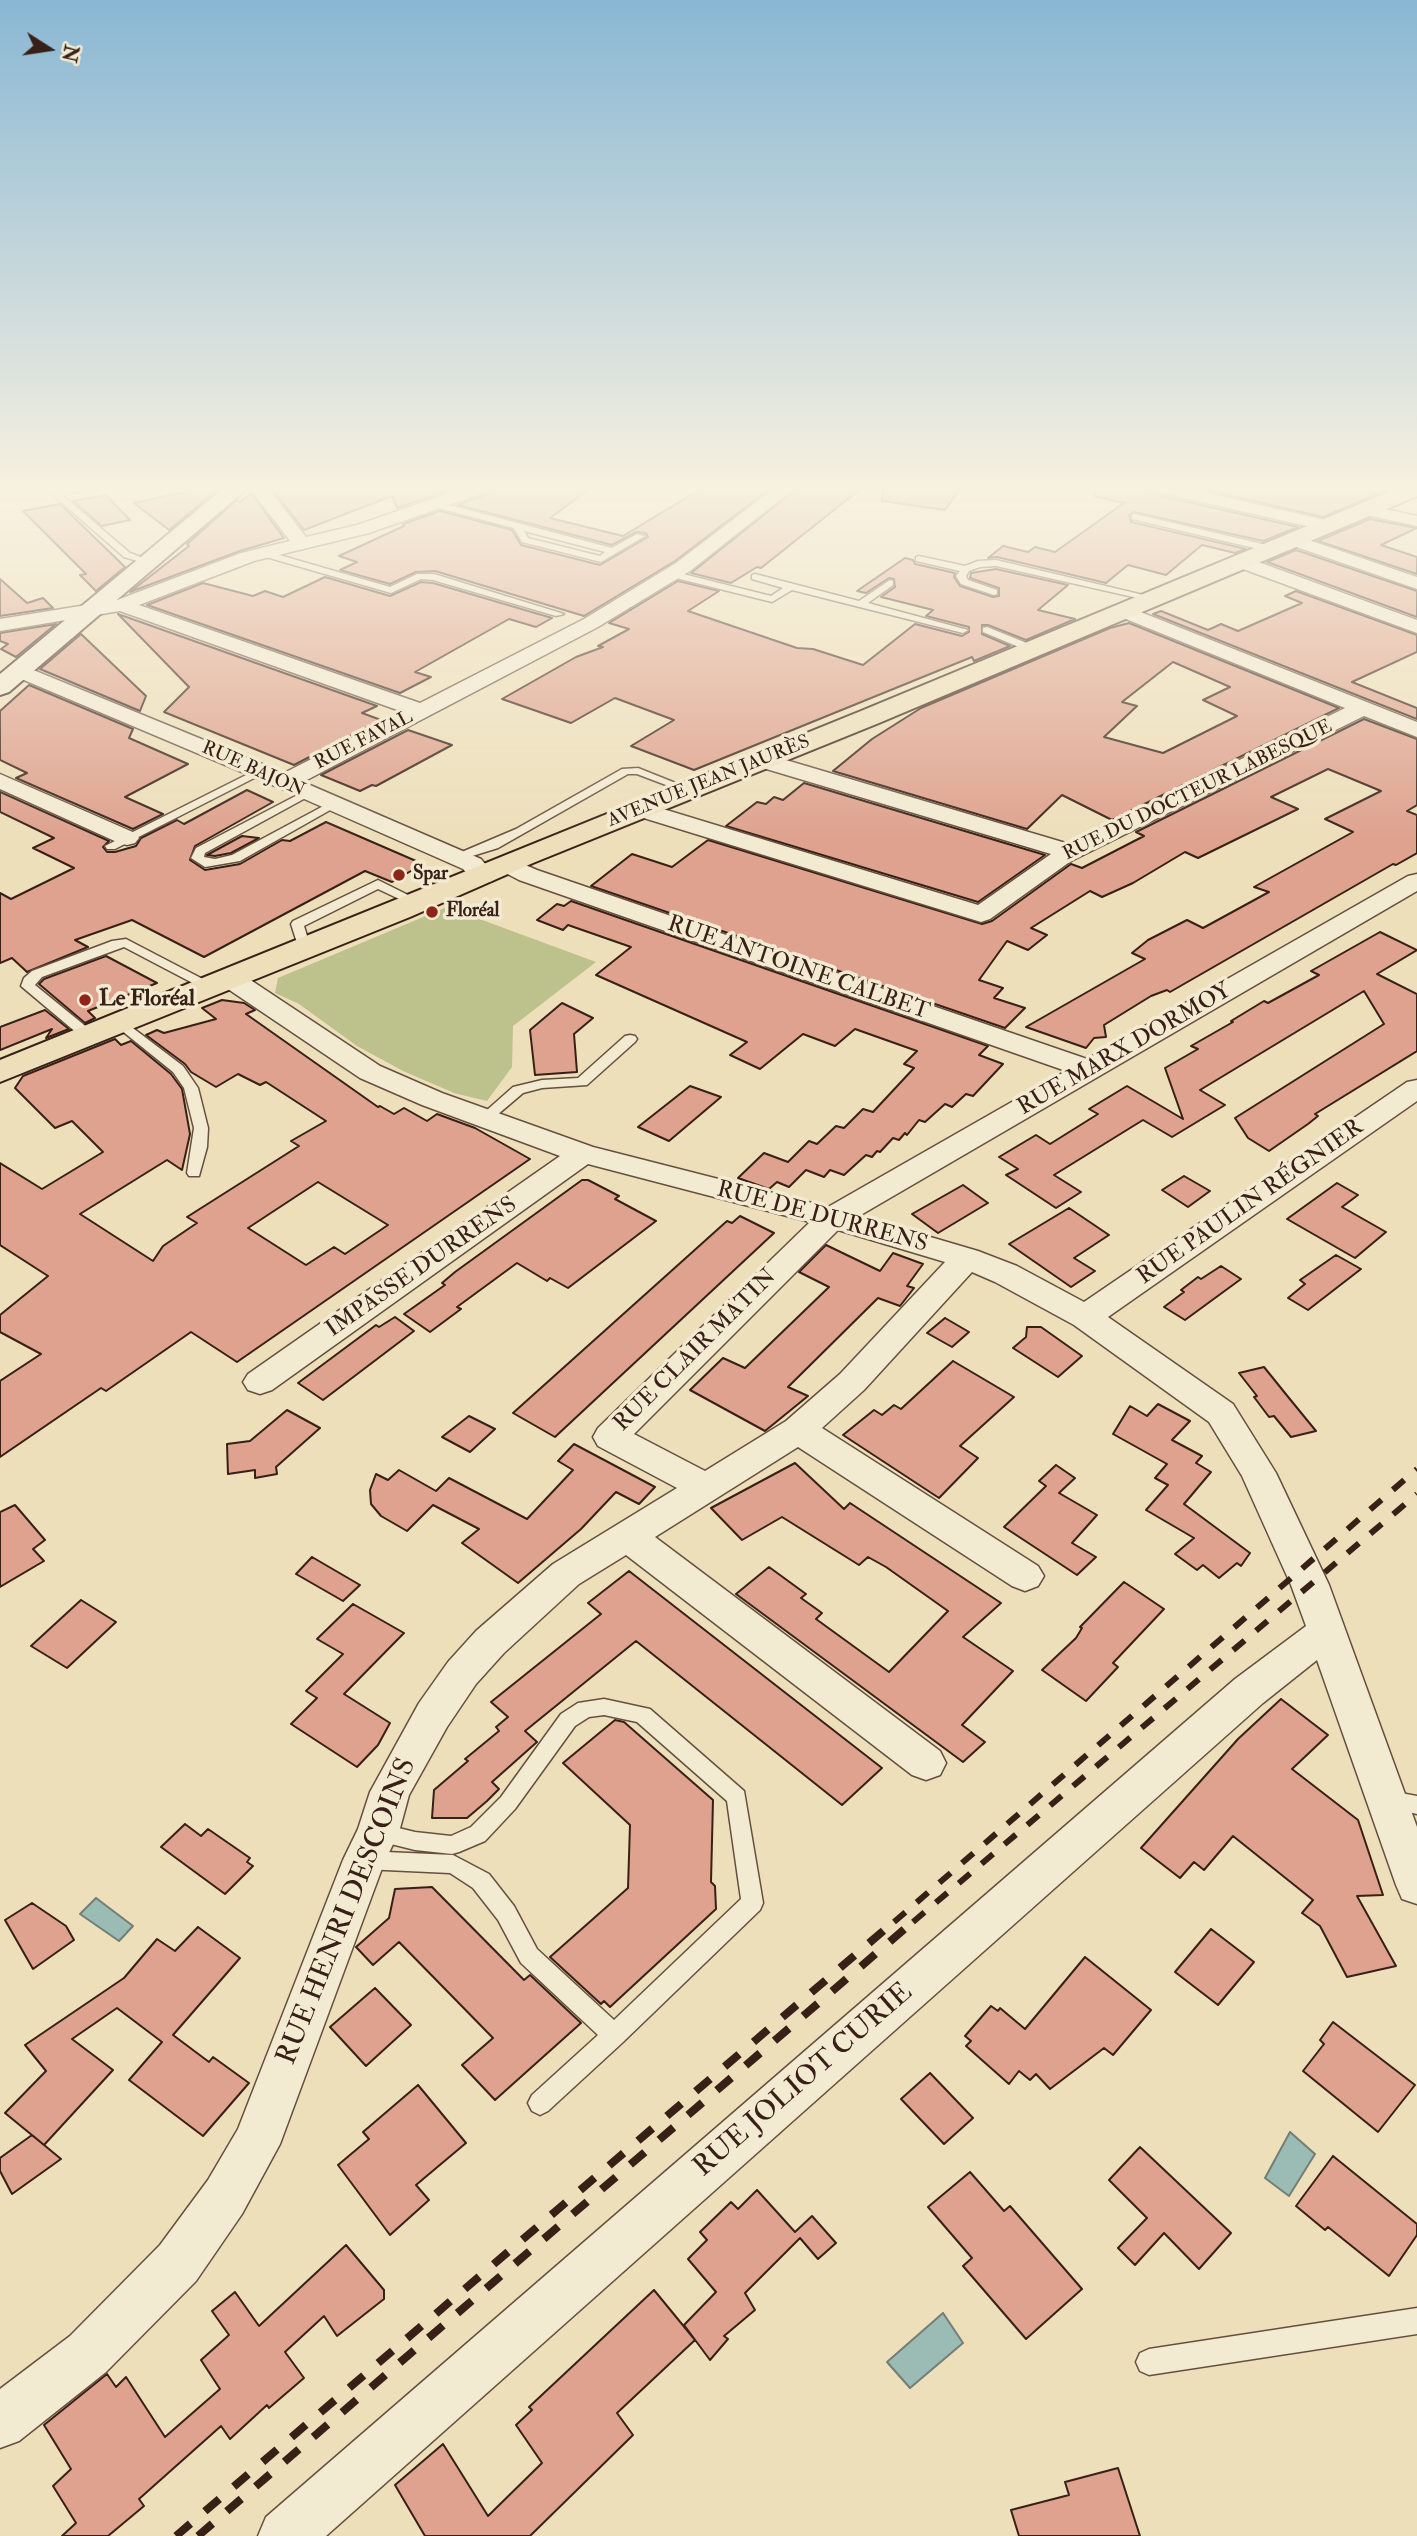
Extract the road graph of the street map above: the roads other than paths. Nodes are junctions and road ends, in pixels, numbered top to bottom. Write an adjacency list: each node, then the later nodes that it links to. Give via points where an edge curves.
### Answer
1 (100, 605): 8 (street)
2 (529, 605): 10 (lane)
3 (620, 605): 19 (street)
4 (866, 605): 13 (lane)
5 (1136, 605): 9 (main road, AVENUE JEAN JAURÈS)
6 (1359, 605): 12 (street)
7 (121, 606): 8 (street); 19 (street, RUE FAVAL)
8 (95, 610): 11 (street); 16 (street)
9 (1124, 611): 15 (main road, AVENUE JEAN JAURÈS); 18 (street)
10 (559, 614)
11 (1, 623)
12 (1417, 627)
13 (963, 630)
14 (987, 630): 15 (lane)
15 (1030, 648): 21 (main road, AVENUE JEAN JAURÈS)
16 (19, 671): 17 (street); 22 (street, RUE BAJON)
17 (0, 687)
18 (1363, 708): 20 (street); 30 (street, RUE DU DOCTEUR LABESQUE)
19 (421, 711): 24 (street, RUE FAVAL)
20 (1417, 730)
21 (761, 760): 25 (main road, AVENUE JEAN JAURÈS); 30 (street)
22 (260, 771): 24 (street, RUE BAJON); 29 (lane)
23 (0, 781): 29 (street)
24 (285, 782): 26 (street, RUE BAJON)
25 (687, 790): 28 (main road, AVENUE JEAN JAURÈS); 31 (lane, via 638,771 626,771 520,832)
26 (307, 793): 27 (street, RUE BAJON); 27 (lane, via 200,851 197,858 205,863 236,858)
27 (333, 805): 31 (street, RUE BAJON)
28 (642, 810): 30 (street, RUE DU DOCTEUR LABESQUE, via 981,914); 32 (main road, AVENUE JEAN JAURÈS)
29 (119, 842)
30 (1071, 852)
31 (456, 857): 32 (street, RUE BAJON)
32 (495, 870): 34 (main road, AVENUE JEAN JAURÈS); 38 (street, RUE ANTOINE CALBET, via 528,876)
33 (1417, 881): 38 (street, RUE MARX DORMOY)
34 (221, 983): 35 (main road, AVENUE JEAN JAURÈS); 36 (lane, via 126,943 37,974 29,981 28,986); 41 (street, RUE DE DURRENS, via 370,1072)
35 (121, 1023): 36 (main road, AVENUE JEAN JAURÈS); 43 (lane, via 178,1069 191,1088 201,1128)
36 (89, 1036): 39 (main road, AVENUE JEAN JAURÈS)
37 (630, 1039): 41 (lane, via 582,1082 518,1090)
38 (1090, 1070): 44 (street, RUE MARX DORMOY)
39 (0, 1072)
40 (1417, 1088): 46 (street, RUE PAULIN RÉGNIER)
41 (485, 1118): 42 (street, RUE DE DURRENS)
42 (583, 1154): 44 (street, RUE DE DURRENS); 47 (street, IMPASSE DURRENS)
43 (194, 1173)
44 (832, 1218): 45 (street, RUE DE DURRENS); 49 (street, RUE CLAIR MATIN, via 610,1437)
45 (967, 1258): 46 (street, RUE DE DURRENS); 48 (street, RUE HENRI DESCOINS, via 852,1382)
46 (1085, 1317): 52 (street, RUE DE DURRENS, via 1221,1413 1258,1473)
47 (260, 1382)
48 (798, 1430): 49 (street, RUE HENRI DESCOINS); 51 (street)
49 (708, 1488): 50 (street, RUE HENRI DESCOINS)
50 (628, 1536): 53 (street); 55 (street, RUE HENRI DESCOINS, via 566,1574 462,1673 405,1762)
51 (1025, 1577)
52 (1326, 1632): 54 (street, RUE DE DURRENS); 62 (street, RUE JOLIOT CURIE, via 1239,1700)
53 (926, 1763)
54 (1402, 1802): 56 (street, RUE DE DURRENS)
55 (371, 1846): 57 (lane, via 453,1864 481,1881 506,1913 529,1956); 57 (lane, via 415,1841 452,1845 478,1834 508,1803 568,1720 594,1708 643,1715 737,1797 752,1903); 61 (street, RUE HENRI DESCOINS, via 256,2144 225,2197 178,2263 88,2354)
56 (1417, 1885)
57 (614, 2035): 58 (lane)
58 (540, 2103)
59 (1417, 2321): 60 (lane)
60 (1149, 2361)
61 (0, 2422)
62 (285, 2536)

